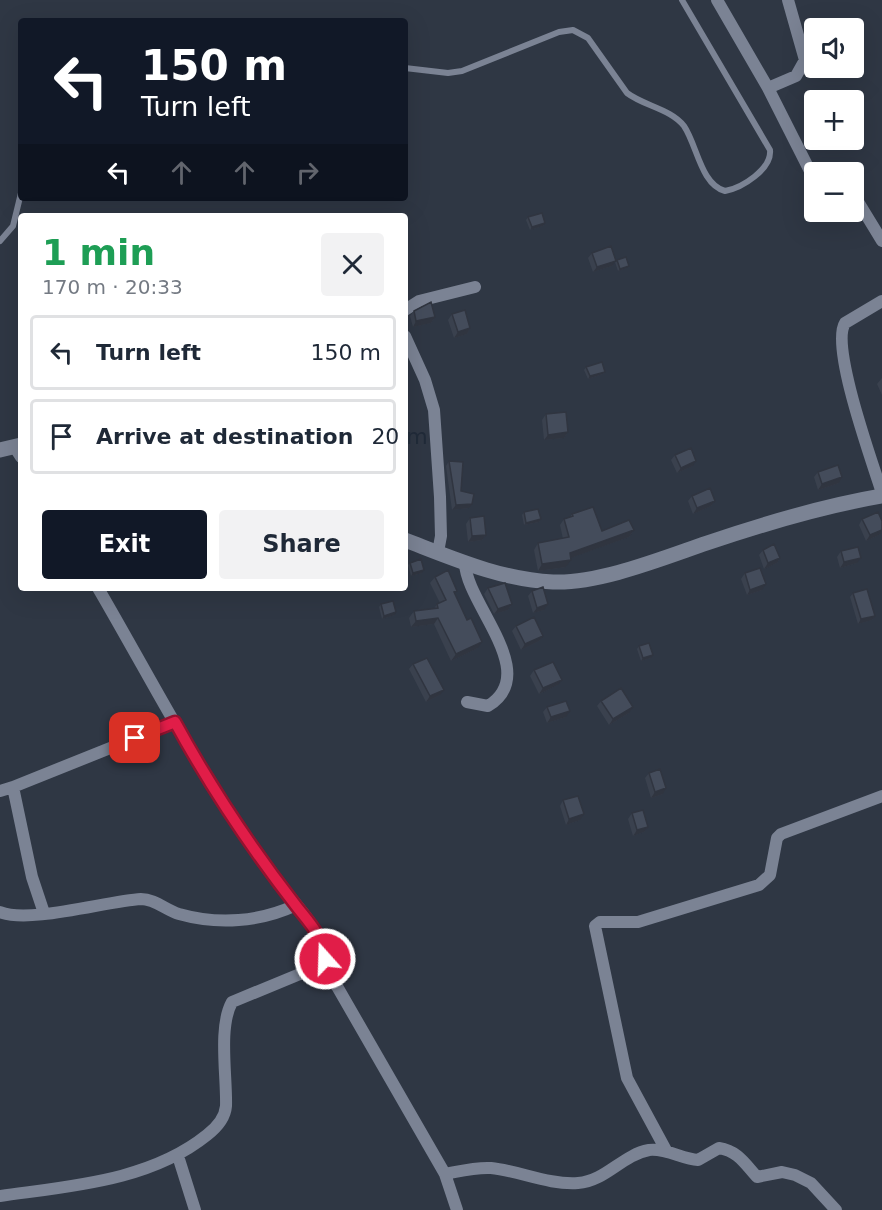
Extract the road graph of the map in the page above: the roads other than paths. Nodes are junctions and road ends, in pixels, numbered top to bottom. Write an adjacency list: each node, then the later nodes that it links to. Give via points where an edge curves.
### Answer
1 (682, 0): 4 (lane, via 770,150 768,162 734,190 726,191 713,184 684,126 673,116 627,93 588,38 578,31 559,32 462,71)
2 (717, 0): 5 (street)
3 (788, 0): 5 (street, via 805,60 796,76)
4 (408, 68)
5 (768, 88): 6 (street)
6 (805, 162)
7 (19, 201): 9 (lane, via 13,226)
8 (864, 211): 10 (street)
9 (0, 241)
10 (882, 241)
11 (475, 287): 13 (street, via 419,301)
12 (882, 301): 15 (street, via 845,323 842,329 849,383)
13 (408, 308)
14 (408, 342): 17 (street, via 426,380 434,410 440,497)
15 (882, 495): 18 (main road, via 579,580 535,580)
16 (408, 541): 17 (main road)
17 (438, 552): 18 (main road)
18 (465, 563): 20 (street, via 467,579 498,637 506,665 497,701 488,706)
19 (100, 591): 21 (street)
20 (467, 702)
21 (175, 722): 22 (street); 25 (street, via 216,796)
22 (13, 787): 23 (street); 27 (street, via 32,877)
23 (0, 791)
24 (882, 796): 29 (street, via 781,834 770,875 759,885 638,922 600,922 595,926 627,1078)
25 (296, 905): 27 (street, via 273,916 247,920 193,916 142,899); 28 (street, via 321,942 325,951)
26 (0, 912): 27 (street)
27 (44, 913)
28 (323, 962): 30 (street, via 232,1002 227,1018 223,1118 217,1127); 31 (street)
29 (667, 1152): 31 (street, via 650,1150 598,1179 578,1183 530,1178 491,1168); 35 (street, via 698,1160 715,1149 727,1149 748,1164 757,1177 782,1172 811,1183)
30 (178, 1156): 32 (street, via 152,1168 66,1187); 33 (street)
31 (445, 1174): 34 (street)
32 (0, 1196)
33 (195, 1210)
34 (457, 1210)
35 (836, 1210)

